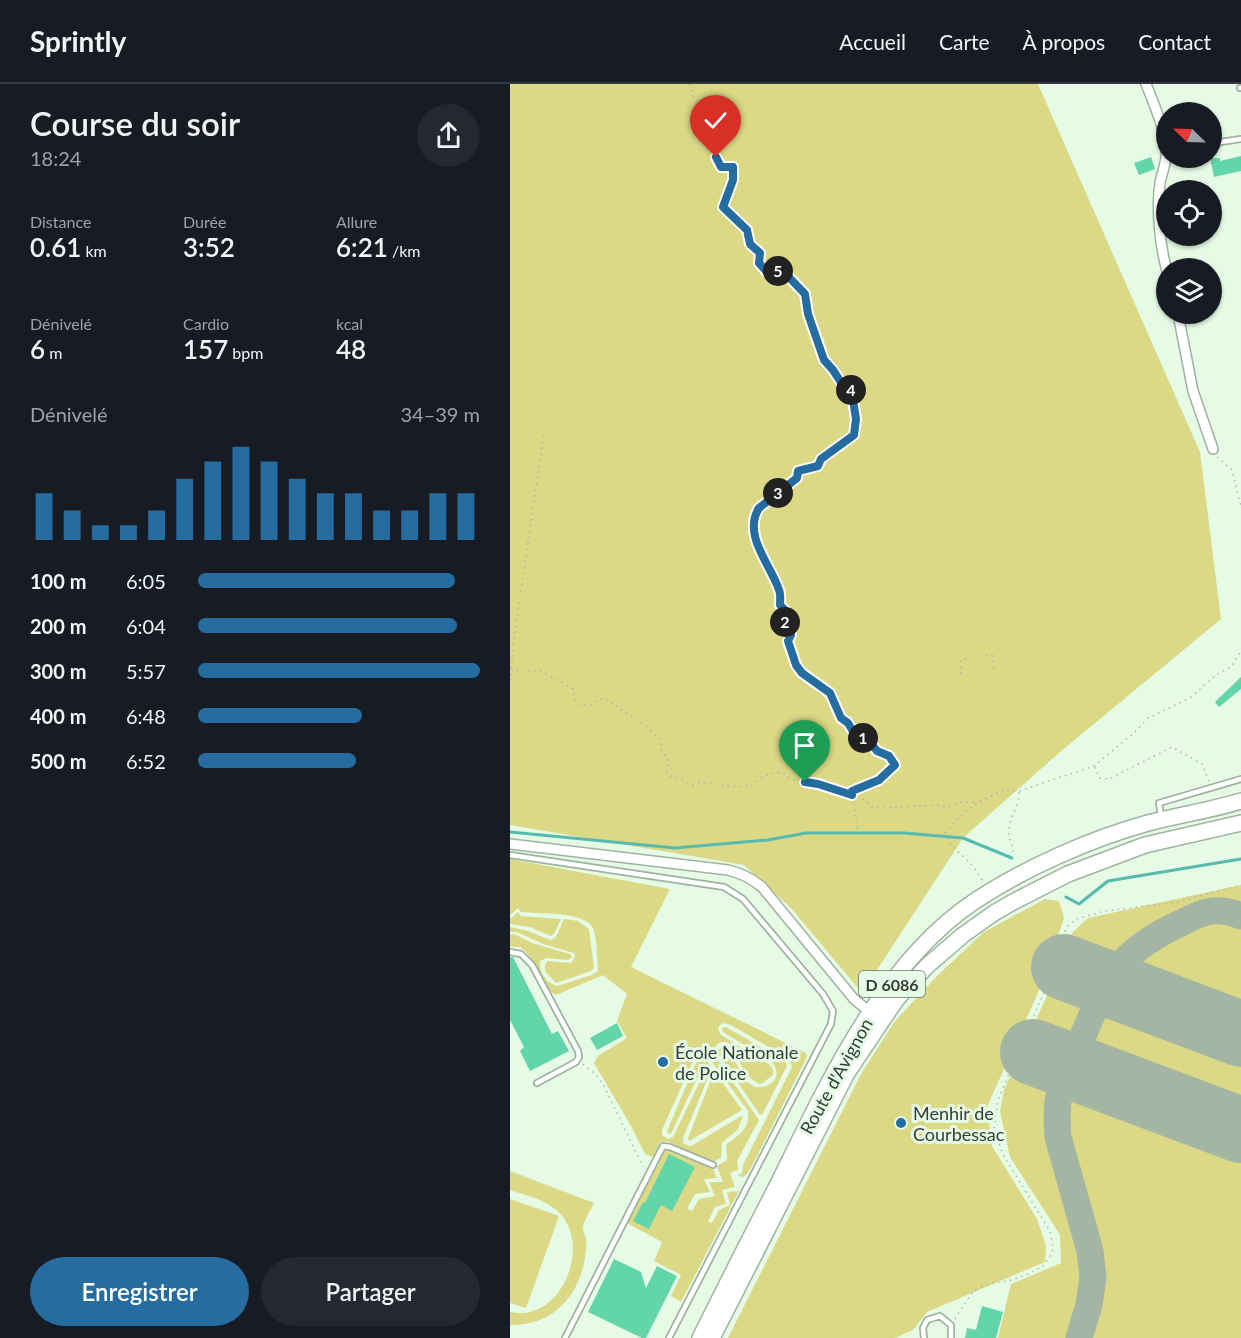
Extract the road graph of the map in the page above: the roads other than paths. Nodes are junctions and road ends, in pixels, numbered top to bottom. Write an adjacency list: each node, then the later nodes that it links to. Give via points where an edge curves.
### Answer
1 (1146, 84): 4 (street, via 1166,151 1160,192)
2 (1241, 139): 3 (lane)
3 (1222, 142)
4 (1165, 258)
5 (1180, 324): 6 (street, via 1193,391)
6 (1213, 449)
7 (1241, 779): 9 (lane, via 1159,803)
8 (1241, 801): 9 (main road, Route d'Avignon / D 6086)
9 (1161, 820): 14 (main road, Route d'Avignon / D 6086, via 1086,845 991,891 933,935)
10 (1241, 823): 22 (main road, Route d'Avignon / D 6086, via 1145,845 1060,878 978,924 916,976 883,1017 847,1073)
11 (510, 844): 14 (street, via 741,873 762,887 854,999)
12 (510, 855): 18 (lane, via 724,887 743,899 823,994 833,1011 831,1024)
13 (510, 952): 15 (lane, via 521,954 532,965 578,1051 578,1060)
14 (871, 1013): 21 (main road, Route d'Avignon / D 6086, via 828,1086)
15 (537, 1083)
16 (713, 1165): 19 (lane, via 665,1145 661,1149)
17 (737, 1188): 18 (lane)
18 (743, 1191): 20 (lane)
19 (566, 1338)
20 (669, 1338)
21 (700, 1338)
22 (712, 1338)
23 (924, 1338): 24 (lane, via 925,1323 931,1317 944,1318 951,1325)
24 (951, 1338)

